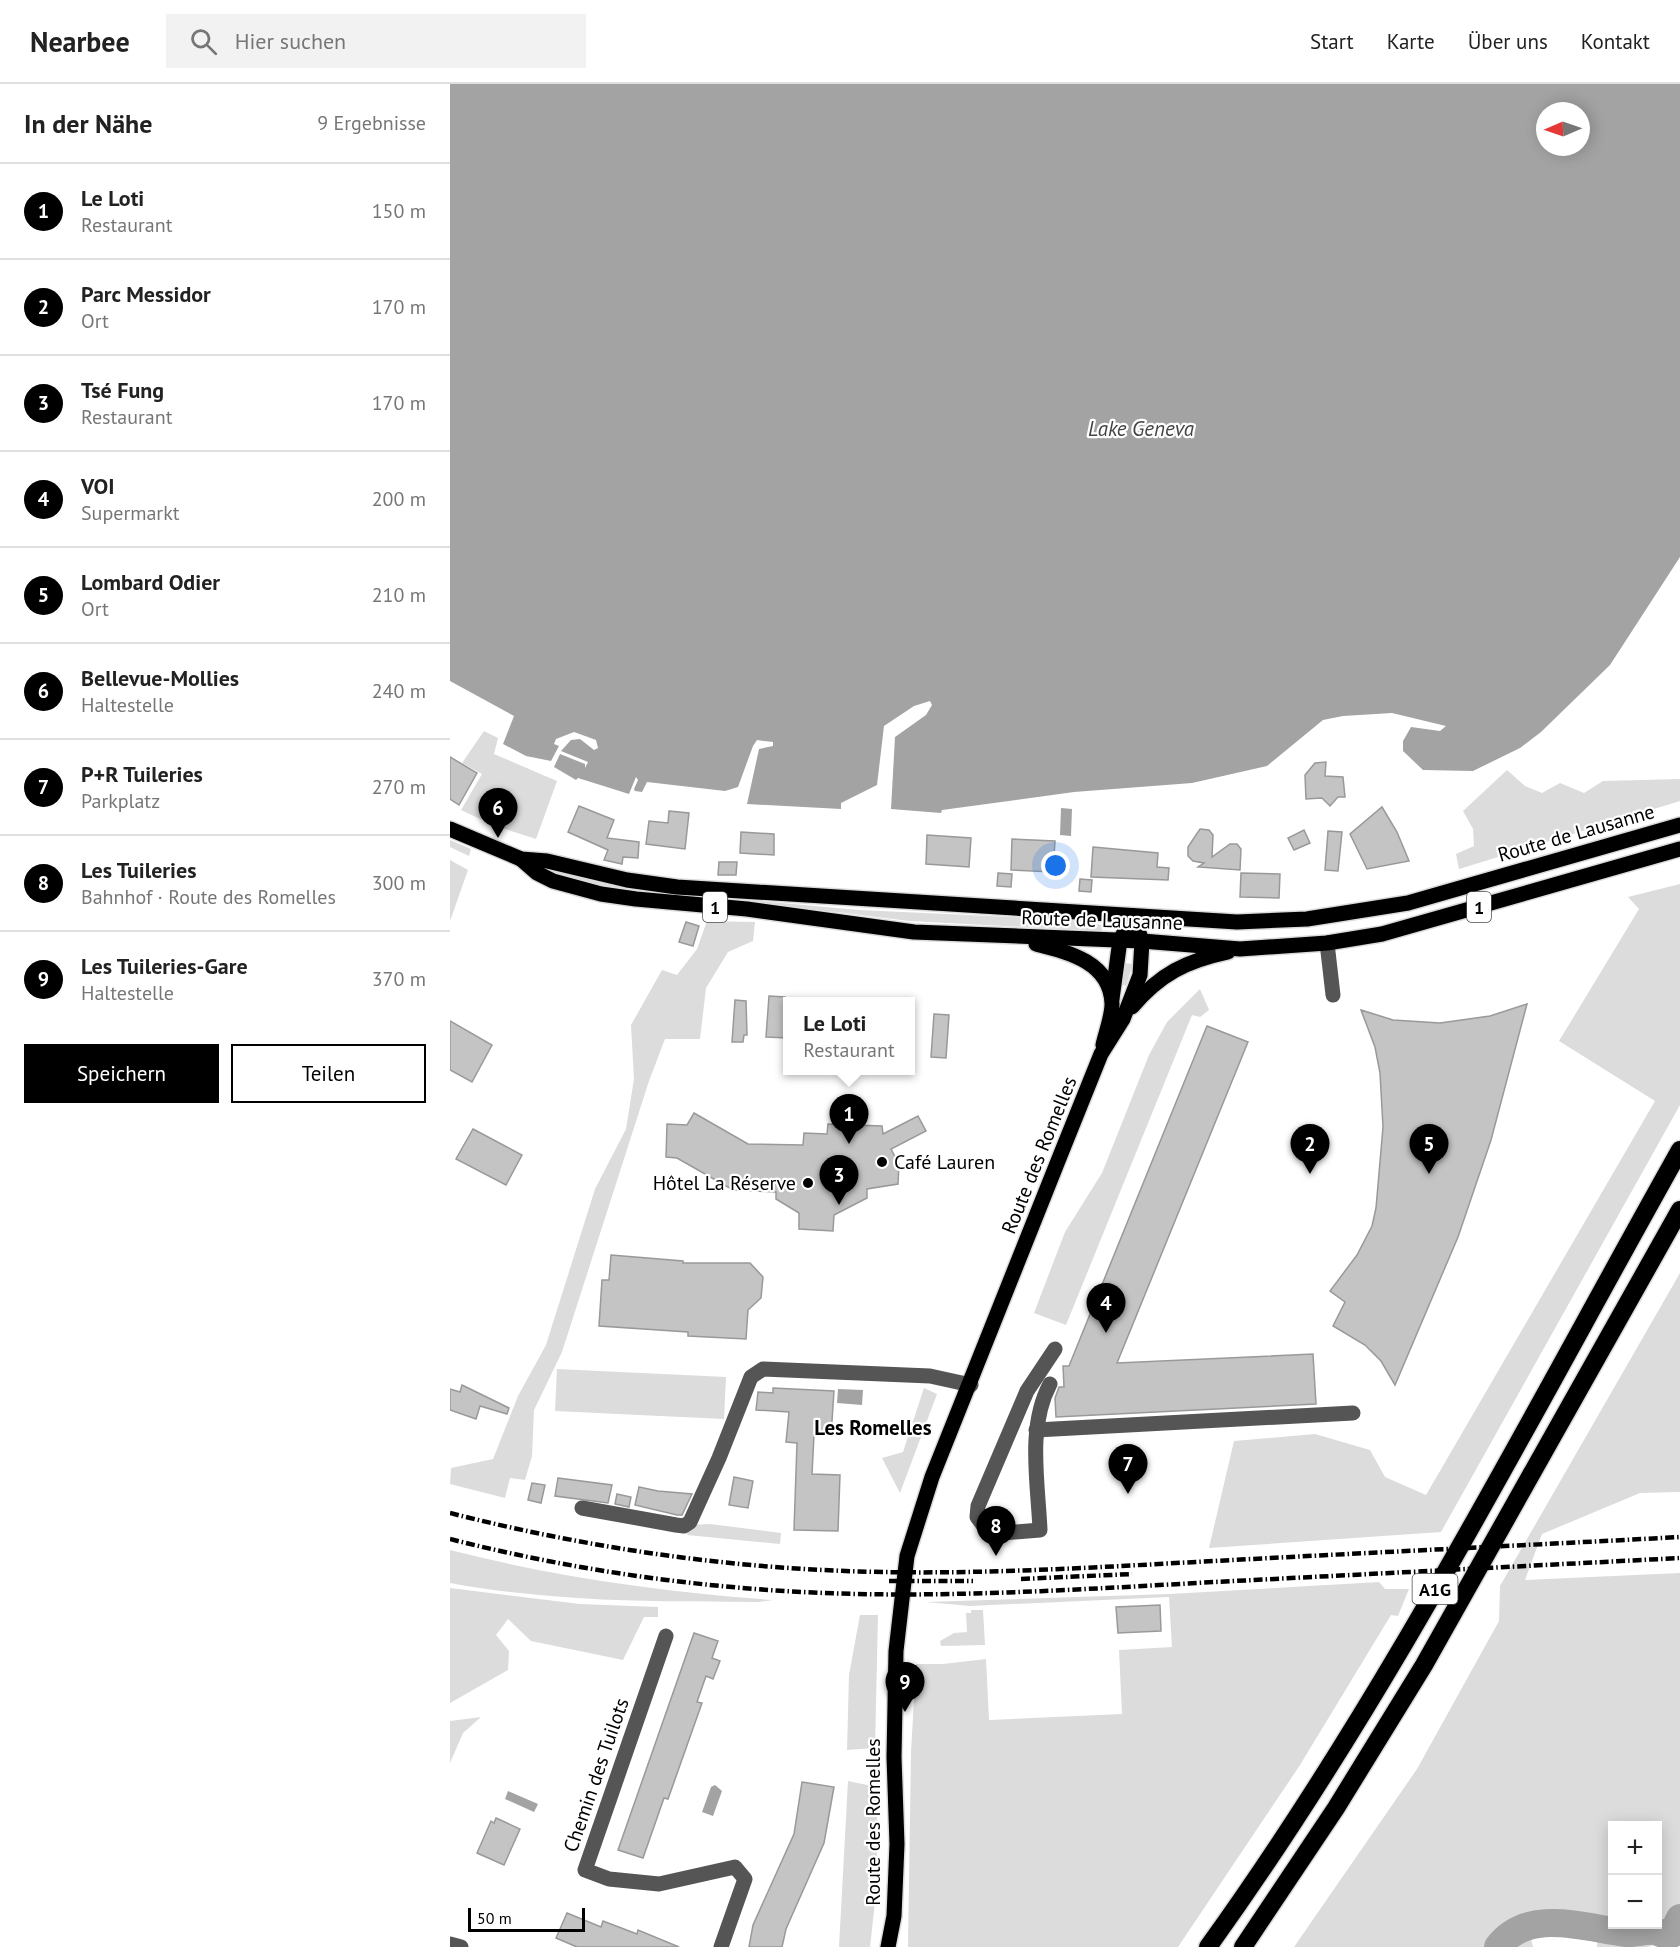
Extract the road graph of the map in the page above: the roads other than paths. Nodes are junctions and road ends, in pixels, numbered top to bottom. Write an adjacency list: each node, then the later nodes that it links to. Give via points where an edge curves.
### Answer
1 (1680, 825): 6 (main road, Route de Lausanne / 1, via 1408,903)
2 (450, 829): 4 (main road, Route de Lausanne / 1)
3 (1680, 849): 10 (main road, Route de Lausanne / 1, via 1410,927)
4 (521, 859): 5 (main road, Route de Lausanne / 1, via 677,887); 7 (main road, Route de Lausanne / 1, via 537,873 601,894 915,932)
5 (1133, 916): 6 (main road, Route de Lausanne / 1, via 1233,922); 8 (main road); 9 (main road)
6 (1324, 917): 10 (main road)
7 (1010, 938): 8 (main road, Route de Lausanne / 1); 13 (main road, via 1081,957 1099,973)
8 (1120, 940): 9 (main road, Route de Lausanne / 1); 13 (main road)
9 (1142, 941): 11 (main road, Route de Lausanne / 1); 14 (main road, Route des Romelles, via 1140,975)
10 (1327, 943): 11 (main road, Route de Lausanne / 1); 12 (street)
11 (1240, 949): 14 (main road, via 1169,972 1152,984)
12 (1333, 995)
13 (1112, 1004): 15 (main road)
14 (1123, 1019): 15 (main road, Route des Romelles)
15 (1101, 1054): 20 (main road, Route des Romelles)
16 (1680, 1150): 29 (highway, A1G, via 1366,1706 1274,1853)
17 (1680, 1210): 30 (highway, A1G, via 1424,1665 1336,1808)
18 (1055, 1348): 22 (street, via 1027,1391 978,1506 977,1517 990,1534 1040,1530)
19 (1050, 1384): 22 (street)
20 (971, 1385): 23 (street, via 930,1376 763,1369 751,1377 690,1522 684,1526 665,1524); 28 (main road, Route des Romelles, via 923,1500 901,1589 894,1693 895,1900)
21 (1353, 1413): 22 (street)
22 (1036, 1431)
23 (582, 1508)
24 (666, 1636): 27 (street, Chemin des Tuilots, via 585,1870 609,1879 658,1884 735,1867 745,1879)
25 (450, 1944): 26 (street)
26 (461, 1947)
27 (721, 1947)
28 (888, 1947)
29 (1208, 1947)
30 (1243, 1947)

